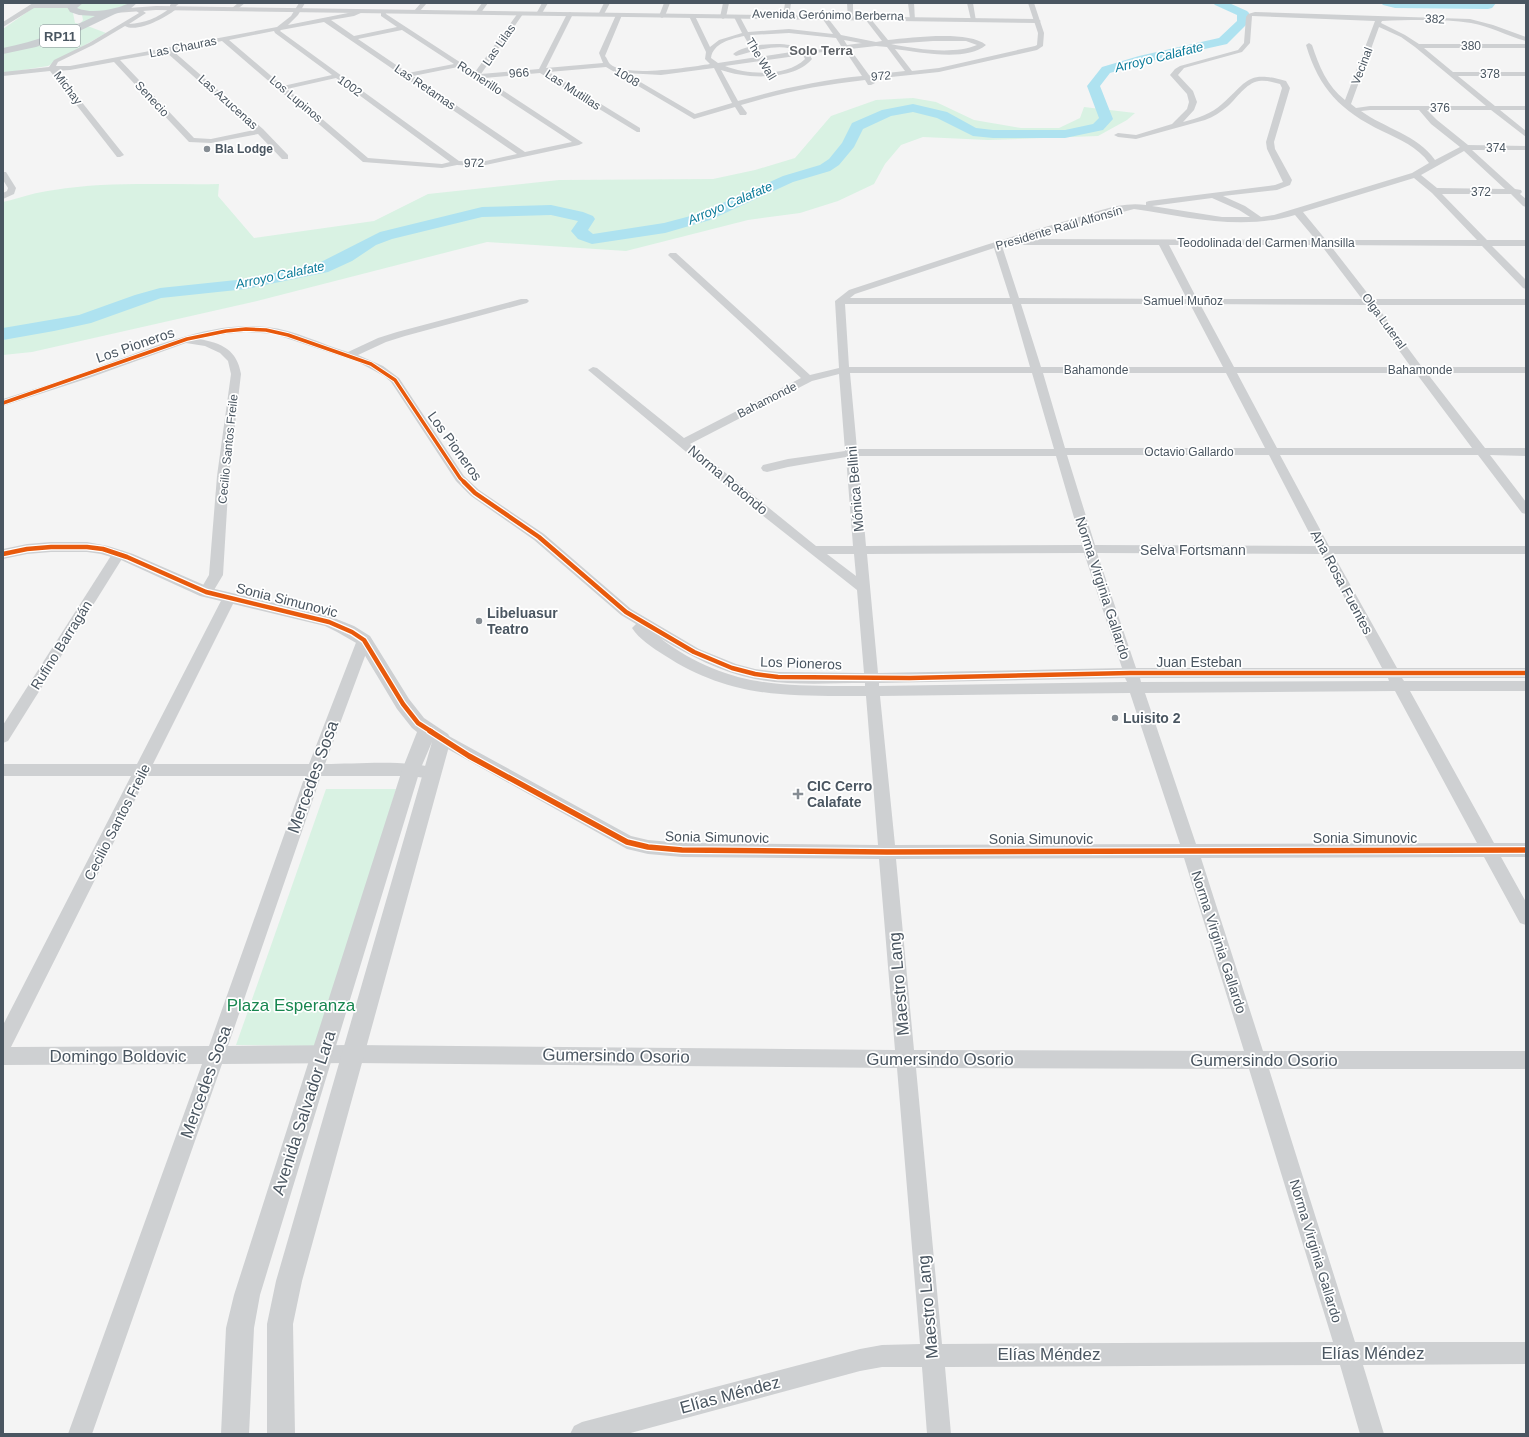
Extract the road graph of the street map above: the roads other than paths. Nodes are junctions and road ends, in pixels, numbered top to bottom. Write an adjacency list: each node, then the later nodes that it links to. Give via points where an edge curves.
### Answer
1 (151, 3): 13 (street)
2 (545, 3): 23 (street)
3 (607, 3): 24 (street)
4 (667, 3): 28 (street)
5 (726, 3): 30 (street)
6 (788, 3): 32 (street)
7 (850, 3): 34 (street)
8 (911, 3): 36 (street)
9 (970, 3): 37 (street)
10 (1031, 3): 39 (street)
11 (35, 4): 15 (street); 20 (street)
12 (134, 6): 13 (street); 21 (main road, RP11); 44 (street, Michay, via 143,13)
13 (174, 6): 14 (street); 44 (street, Michay, via 150,22)
14 (238, 6): 16 (street)
15 (76, 7): 21 (main road, RP11, via 89,14); 63 (main road, RP11, via 79,19 68,30)
16 (299, 7): 17 (street); 46 (street)
17 (358, 8): 18 (street, Avenida Gerónimo Berberna); 22 (street, Avenida Gerónimo Berberna); 40 (street, Las Chauras)
18 (420, 8): 19 (street, Avenida Gerónimo Berberna); 22 (street, Avenida Gerónimo Berberna)
19 (481, 8): 23 (street, Avenida Gerónimo Berberna); 26 (street, Avenida Gerónimo Berberna)
20 (26, 10): 25 (street); 43 (street)
21 (115, 11): 63 (main road, RP11, via 66,34 33,45)
22 (383, 12): 45 (street, Romerillo, via 382,15)
23 (540, 12): 24 (street, Avenida Gerónimo Berberna); 26 (street, Avenida Gerónimo Berberna); 27 (street, Avenida Gerónimo Berberna)
24 (602, 13): 27 (street, Avenida Gerónimo Berberna); 28 (street, Avenida Gerónimo Berberna); 29 (street, Avenida Gerónimo Berberna)
25 (7, 14)
26 (520, 14): 83 (street, Las Lilas)
27 (570, 14): 74 (street, Las Mutillas)
28 (663, 14): 29 (street, Avenida Gerónimo Berberna); 30 (street, Avenida Gerónimo Berberna); 31 (street, Avenida Gerónimo Berberna)
29 (619, 15): 72 (street, 1008, via 602,53)
30 (723, 15): 31 (street, Avenida Gerónimo Berberna); 32 (street, Avenida Gerónimo Berberna); 33 (street, Avenida Gerónimo Berberna)
31 (692, 16): 65 (street)
32 (784, 16): 33 (street, Avenida Gerónimo Berberna); 34 (street, Avenida Gerónimo Berberna); 35 (street, Avenida Gerónimo Berberna); 47 (street)
33 (737, 17): 48 (street, The Wall)
34 (851, 17): 35 (street, Avenida Gerónimo Berberna); 36 (street, Avenida Gerónimo Berberna); 38 (street, Avenida Gerónimo Berberna)
35 (825, 18): 50 (street)
36 (913, 18): 37 (street, Avenida Gerónimo Berberna); 38 (street, Avenida Gerónimo Berberna)
37 (974, 18): 39 (street, Avenida Gerónimo Berberna)
38 (868, 19): 56 (street)
39 (1036, 19): 76 (street, 972, via 1042,38 1039,47 952,68)
40 (326, 20): 46 (street, Las Chauras); 51 (street, Las Retamas)
41 (1378, 21): 42 (street, 382, via 1408,18); 49 (street, Vecinal); 53 (street); 98 (street, 382, via 1265,13 1250,15 1247,43 1240,51 1177,70 1174,75 1190,93 1193,102 1190,110)
42 (1478, 23): 54 (street, 382); 59 (street)
43 (3, 25)
44 (122, 26): 73 (street, Michay, via 56,61 52,64)
45 (403, 28): 51 (street); 70 (street, Romerillo)
46 (277, 30): 52 (street, Las Chauras); 81 (street, 1002)
47 (789, 32): 48 (street); 50 (street); 67 (street)
48 (746, 34): 61 (street, The Wall); 65 (street, via 720,42)
49 (1379, 36): 53 (street); 92 (street, Vecinal)
50 (838, 37): 55 (street); 62 (street)
51 (354, 38): 82 (street, Las Retamas)
52 (224, 39): 64 (street, Las Chauras); 88 (street, Los Lupinos)
53 (1407, 39): 58 (street)
54 (1526, 39)
55 (875, 43): 56 (street, 966); 62 (street, 966)
56 (887, 44): 56 (street, via 916,39 955,38 979,41 982,45 975,49 949,52 918,51); 76 (street)
57 (1309, 45): 92 (street, via 1314,62 1329,90)
58 (1417, 46): 59 (street, 380); 78 (street)
59 (1507, 46): 60 (street, 380)
60 (1526, 46)
61 (754, 48): 66 (street); 67 (street, via 779,46); 69 (street, The Wall)
62 (845, 48): 67 (street, 966); 84 (street)
63 (3, 50)
64 (168, 50): 68 (street, Las Chauras); 100 (street, Las Azucenas)
65 (709, 52): 71 (street, via 708,59)
66 (736, 54)
67 (807, 58): 69 (street, 966); 75 (street, via 803,66 793,70)
68 (116, 60): 73 (street, Las Chauras); 100 (street, Senecio, via 188,138 211,141)
69 (760, 60): 71 (street, 966); 75 (street, The Wall)
70 (460, 65): 82 (street); 83 (street, Romerillo)
71 (716, 66): 72 (street, 966, via 660,73 636,73); 75 (street, via 739,72); 91 (street)
72 (610, 67): 74 (street, 966); 97 (street, 1008)
73 (53, 70): 77 (street, Las Chauras); 106 (street, Michay)
74 (542, 71): 83 (street, 966); 99 (street, Las Mutillas)
75 (769, 73): 89 (street, The Wall)
76 (910, 73): 84 (street, 972)
77 (3, 74)
78 (1453, 74): 79 (street, 378); 94 (street)
79 (1516, 74): 80 (street, 378); 86 (street)
80 (1526, 74)
81 (337, 76): 88 (street); 110 (street, 1002)
82 (408, 76): 107 (street, Las Retamas)
83 (477, 76): 103 (street, Romerillo)
84 (867, 77): 85 (street, 972); 87 (street)
85 (822, 79): 89 (street, 972); 90 (street)
86 (1526, 82)
87 (873, 85)
88 (282, 88): 109 (street, Los Lupinos)
89 (779, 88): 91 (street, 972)
90 (830, 88)
91 (736, 104): 96 (street); 97 (street, 972)
92 (1351, 108): 93 (street, 376); 111 (street, via 1420,149)
93 (1421, 108): 94 (street, 376); 104 (street)
94 (1493, 108): 95 (street, 376); 102 (street)
95 (1526, 108)
96 (743, 113)
97 (694, 117)
98 (1176, 126): 101 (street, via 1136,138); 117 (street, via 1215,113 1249,81 1265,78 1283,83 1286,88 1270,142 1271,149 1288,180 1287,183 1277,188)
99 (637, 130)
100 (260, 131): 108 (street, Las Azucenas)
101 (1118, 135)
102 (1526, 135)
103 (579, 143): 107 (street, 972)
104 (1466, 148): 105 (street, 374); 111 (street, Presidente Raúl Alfonsín); 115 (street)
105 (1526, 148)
106 (120, 155)
107 (524, 155): 110 (street, 972, via 481,164)
108 (284, 157)
109 (366, 160): 110 (street, 972, via 442,166)
110 (457, 163)
111 (1433, 163): 113 (street, Presidente Raúl Alfonsín)
112 (3, 174): 118 (street, via 12,188 11,192)
113 (1415, 175): 114 (street); 121 (street, Presidente Raúl Alfonsín)
114 (1435, 191): 115 (street, 372); 125 (street)
115 (1513, 192): 116 (street, 372); 119 (street)
116 (1526, 192)
117 (1212, 194): 120 (street); 122 (street, via 1242,208)
118 (3, 196)
119 (1526, 204)
120 (1134, 206): 122 (street, Presidente Raúl Alfonsín, via 1222,220); 127 (street, Presidente Raúl Alfonsín)
121 (1297, 211): 122 (street, Presidente Raúl Alfonsín); 124 (street, Olga Luteral)
122 (1259, 220)
123 (1163, 243): 124 (street, Teodolinada del Carmen Mansilla); 127 (street, Teodolinada del Carmen Mansilla); 133 (street, Ana Rosa Fuentes)
124 (1325, 243): 125 (street, Teodolinada del Carmen Mansilla); 134 (street, Olga Luteral)
125 (1485, 243): 126 (street, Teodolinada del Carmen Mansilla); 129 (street)
126 (1526, 243)
127 (1001, 244): 131 (street, Presidente Raúl Alfonsín, via 852,292); 132 (street, Norma Virginia Gallardo)
128 (673, 255): 147 (street)
129 (1526, 286)
130 (524, 301): 139 (street, via 382,340)
131 (840, 301): 132 (street, Samuel Muñoz); 143 (street, Mónica Bellini)
132 (1016, 301): 133 (street, Samuel Muñoz); 144 (street, Norma Virginia Gallardo)
133 (1194, 301): 134 (street, Samuel Muñoz); 145 (street, Ana Rosa Fuentes)
134 (1369, 301): 135 (street, Samuel Muñoz); 141 (street, Olga Luteral)
135 (1526, 302)
136 (181, 341): 137 (street, Cecilio Santos Freile); 138 (street, Los Pioneros, via 224,331 260,329 298,337); 140 (street, Los Pioneros)
137 (197, 342): 138 (street, Los Pioneros, via 257,335); 140 (street, Los Pioneros, via 126,364); 165 (street, Cecilio Santos Freile, via 221,349 233,359 236,374 216,575)
138 (318, 346): 139 (street, Los Pioneros)
139 (348, 356): 171 (street, Los Pioneros, via 379,368 394,380 460,478 475,493 539,537 626,612 636,626 655,643 683,660 728,680 755,687 790,690)
140 (111, 366): 148 (street, Los Pioneros)
141 (1419, 369): 145 (street, Bahamonde); 146 (street, Bahamonde); 151 (street, Olga Luteral)
142 (593, 370): 149 (street, Norma Rotondo)
143 (844, 370): 144 (street, Bahamonde); 147 (street, Bahamonde); 153 (street, Mónica Bellini)
144 (1037, 370): 145 (street, Bahamonde); 154 (street, Norma Virginia Gallardo)
145 (1230, 370): 150 (street, Ana Rosa Fuentes)
146 (1526, 370)
147 (808, 380): 149 (street, Bahamonde)
148 (3, 403)
149 (683, 443): 158 (street, Norma Rotondo)
150 (1274, 451): 151 (street, Octavio Gallardo); 154 (street, Octavio Gallardo); 160 (street, Ana Rosa Fuentes)
151 (1482, 452): 152 (street, Octavio Gallardo); 156 (street, Olga Luteral)
152 (1526, 452)
153 (852, 453): 154 (street, Octavio Gallardo); 155 (street, Octavio Gallardo); 159 (street, Mónica Bellini)
154 (1059, 453): 157 (street, Norma Virginia Gallardo)
155 (767, 468)
156 (1526, 510)
157 (1090, 549): 159 (street, Selva Fortsmann); 160 (street, Selva Fortsmann); 169 (street, Norma Virginia Gallardo)
158 (815, 550): 159 (street, Selva Fortsmann); 164 (street, Norma Rotondo)
159 (860, 550): 164 (street, Mónica Bellini)
160 (1325, 550): 161 (street, Selva Fortsmann); 170 (street, Ana Rosa Fuentes)
161 (1526, 550)
162 (3, 554): 163 (street, Sonia Simunovic, via 27,549 87,547)
163 (119, 554): 165 (street, Sonia Simunovic); 174 (street, Rufino Barragán)
164 (864, 589): 171 (street, Mónica Bellini)
165 (206, 592): 166 (street, Sonia Simunovic)
166 (229, 598): 167 (street, Sonia Simunovic, via 329,622 355,633); 176 (street, Cecilio Santos Freile)
167 (364, 640): 173 (street, Sonia Simunovic, via 403,704 418,723); 177 (street, Mercedes Sosa)
168 (1526, 673): 170 (street, Juan Esteban)
169 (1133, 680): 170 (street, Juan Esteban); 171 (street, Juan Esteban); 179 (street, Norma Virginia Gallardo)
170 (1396, 680): 172 (street, Juan Esteban); 180 (street, Ana Rosa Fuentes)
171 (873, 684): 182 (street, Maestro Lang)
172 (1526, 686)
173 (435, 735): 178 (street, Avenida Salvador Lara); 182 (street, Sonia Simunovic, via 627,842 682,850)
174 (3, 737)
175 (3, 770): 176 (street)
176 (143, 770): 177 (street); 184 (street, Cecilio Santos Freile)
177 (315, 770): 178 (street); 188 (street, Mercedes Sosa)
178 (422, 772): 185 (street, Avenida Salvador Lara); 186 (street, Avenida Salvador Lara)
179 (1190, 850): 180 (street, Sonia Simunovic); 182 (street, Sonia Simunovic); 190 (street, Norma Virginia Gallardo)
180 (1490, 850): 181 (street, Sonia Simunovic); 183 (street, Ana Rosa Fuentes)
181 (1526, 850)
182 (887, 852): 189 (street, Maestro Lang)
183 (1526, 918)
184 (3, 1044)
185 (353, 1054): 186 (street, Domingo Boldovic); 189 (street, Gumersindo Osorio); 197 (street, Avenida Salvador Lara, via 289,1281 280,1324)
186 (323, 1055): 188 (street, Domingo Boldovic); 196 (street, Avenida Salvador Lara, via 247,1295 240,1328)
187 (3, 1056): 188 (street, Domingo Boldovic)
188 (215, 1056): 195 (street, Mercedes Sosa)
189 (905, 1059): 190 (street, Gumersindo Osorio); 194 (street, Maestro Lang)
190 (1257, 1060): 191 (street, Gumersindo Osorio); 192 (street, Norma Virginia Gallardo)
191 (1526, 1060)
192 (1348, 1353): 193 (street, Elías Méndez); 194 (street, Elías Méndez); 200 (street, Norma Virginia Gallardo)
193 (1526, 1353)
194 (932, 1355): 198 (street, Elías Méndez, via 882,1356 860,1360); 199 (street, Maestro Lang)
195 (80, 1434)
196 (235, 1434)
197 (281, 1434)
198 (582, 1434)
199 (939, 1434)
200 (1372, 1434)

